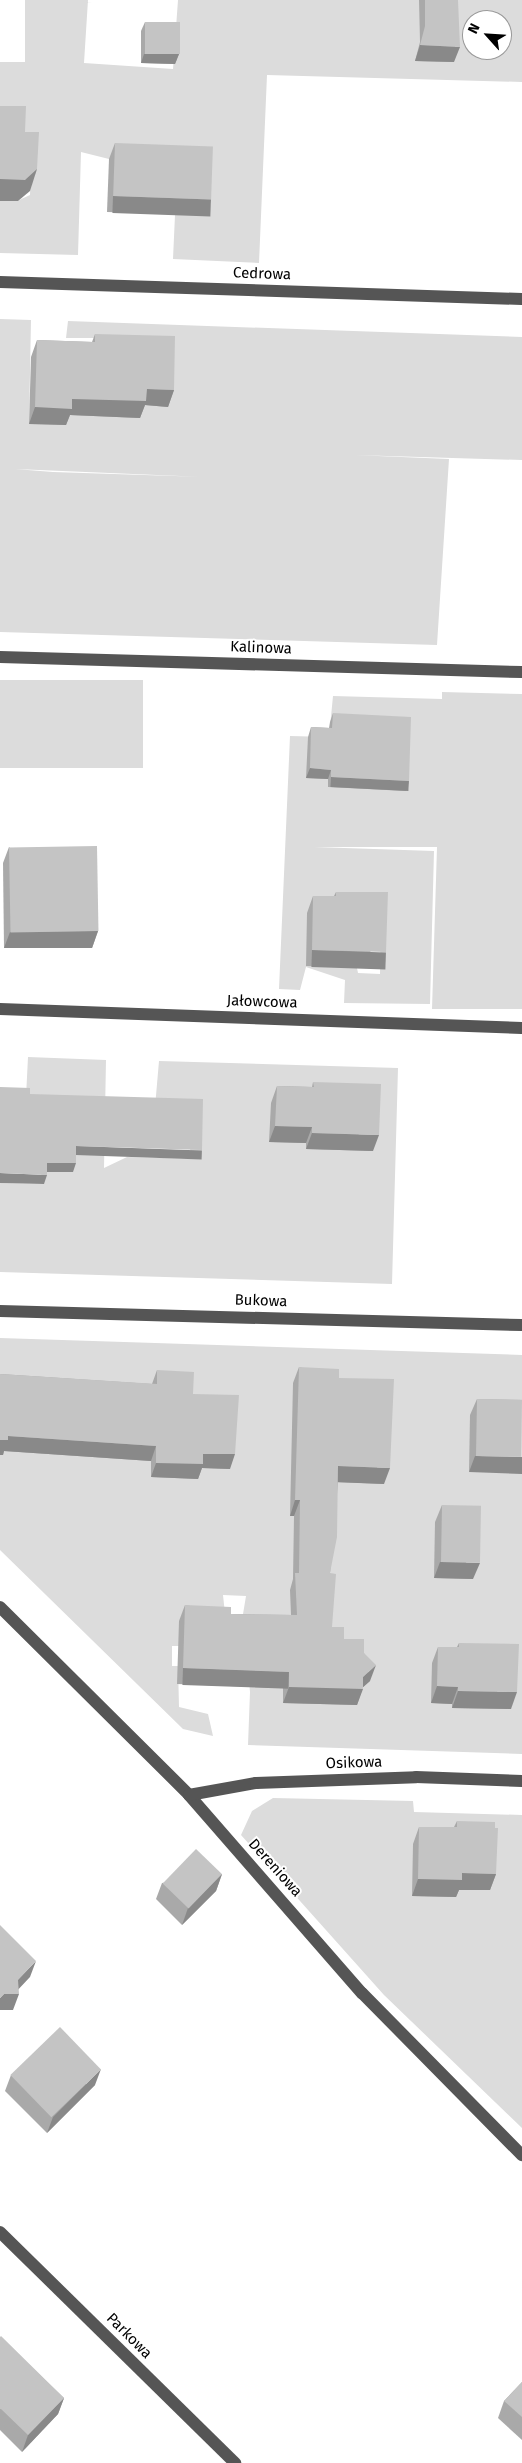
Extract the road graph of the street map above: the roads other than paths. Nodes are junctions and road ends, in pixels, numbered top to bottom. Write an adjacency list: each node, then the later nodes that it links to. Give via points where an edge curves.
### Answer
1 (0, 282): 2 (street, Cedrowa)
2 (522, 299)
3 (0, 656): 4 (street, Kalinowa)
4 (522, 672)
5 (0, 1009): 6 (street, Jałowcowa)
6 (522, 1028)
7 (0, 1311): 8 (street, Bukowa)
8 (522, 1325)
9 (0, 1607): 11 (street, Dereniowa)
10 (522, 1781): 11 (street, Osikowa, via 416,1776 256,1783)
11 (188, 1795): 12 (street, Dereniowa, via 362,1993)
12 (522, 2155)
13 (0, 2232): 14 (street, Parkowa)
14 (235, 2463)

